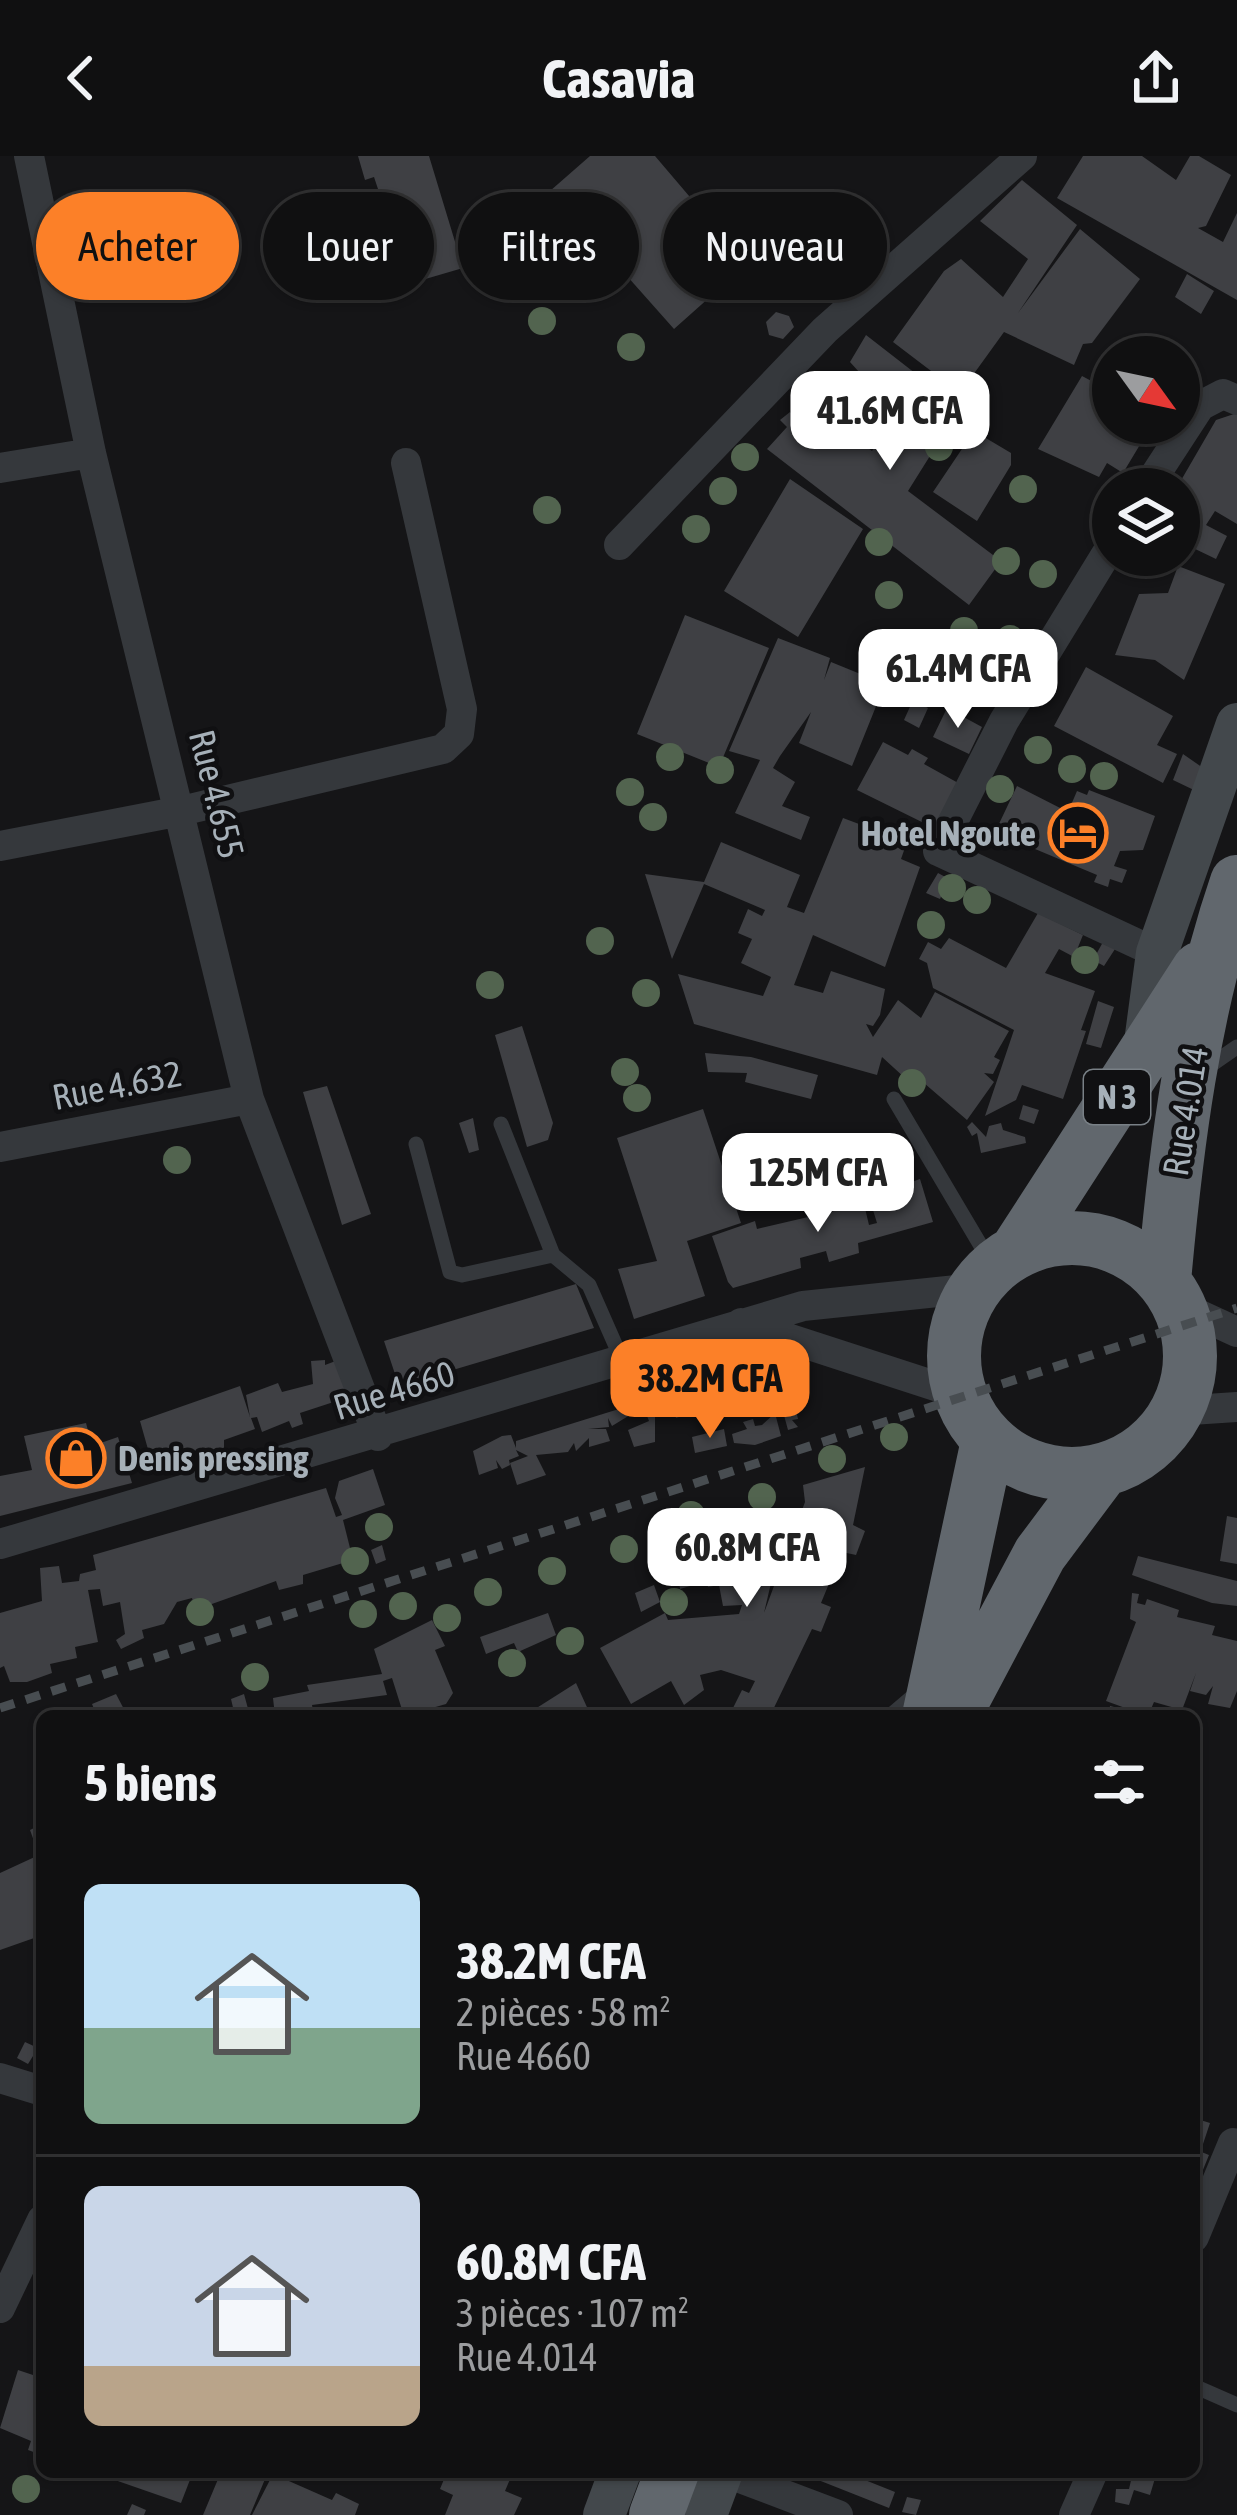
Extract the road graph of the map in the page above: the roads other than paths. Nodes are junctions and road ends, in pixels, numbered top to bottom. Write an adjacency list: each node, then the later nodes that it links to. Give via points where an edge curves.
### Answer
1 (29, 156): 4 (street, Rue 4.655)
2 (1022, 156): 8 (street, via 825,330)
3 (1237, 400): 7 (street, via 1223,394 1200,406)
4 (91, 453): 6 (street); 11 (street, Rue 4.655)
5 (406, 463): 11 (street, via 462,709 459,734 443,749)
6 (0, 468)
7 (1160, 468)
8 (619, 544)
9 (1093, 576): 14 (street, via 1004,721 938,851)
10 (1237, 724): 14 (main road)
11 (181, 811): 12 (street); 19 (street, Rue 4.655)
12 (0, 846)
13 (1237, 882): 15 (highway, Rue 4.014 / N 3)
14 (1157, 953): 17 (main road)
15 (1227, 957): 17 (highway, Rue 4.014 / N 3)
16 (1237, 1047): 17 (lane)
17 (1166, 1068): 24 (highway, Rue 4.014 / N 3); 25 (highway, Rue 4.014 / N 3)
18 (894, 1099): 24 (lane)
19 (249, 1100): 22 (street, Rue 4.632); 32 (street, Rue 4.655)
20 (501, 1124): 23 (lane)
21 (416, 1144): 23 (lane, via 450,1271)
22 (0, 1147)
23 (553, 1255): 28 (lane, via 589,1285)
24 (995, 1270): 25 (highway, via 1055,1240 1095,1240 1121,1248); 26 (street, Rue 4660); 29 (highway, via 955,1339)
25 (1171, 1293): 27 (street); 31 (highway, via 1190,1354)
26 (741, 1323): 28 (street, Rue 4660); 29 (street)
27 (1237, 1332)
28 (622, 1360): 32 (street, Rue 4660)
29 (960, 1394): 33 (highway)
30 (1237, 1407): 31 (street)
31 (1177, 1411): 34 (highway, via 1145,1449)
32 (378, 1436): 35 (street, Rue 4660)
33 (988, 1441): 34 (highway, via 1041,1470); 36 (highway)
34 (1102, 1471): 36 (highway)
35 (0, 1544)
36 (944, 1691): 37 (lane)
37 (903, 1710)
38 (0, 2078): 39 (street)
39 (36, 2089)
40 (1233, 2143): 41 (street)
41 (1200, 2223)
42 (36, 2232): 43 (street)
43 (1, 2301)
44 (1200, 2389): 45 (lane)
45 (1237, 2404)
46 (618, 2478): 51 (main road)
47 (670, 2478): 52 (highway)
48 (721, 2478): 53 (main road)
49 (739, 2478): 54 (street)
50 (1090, 2478): 55 (street)
51 (604, 2515)
52 (656, 2515)
53 (706, 2515)
54 (838, 2515)
55 (1074, 2515)

